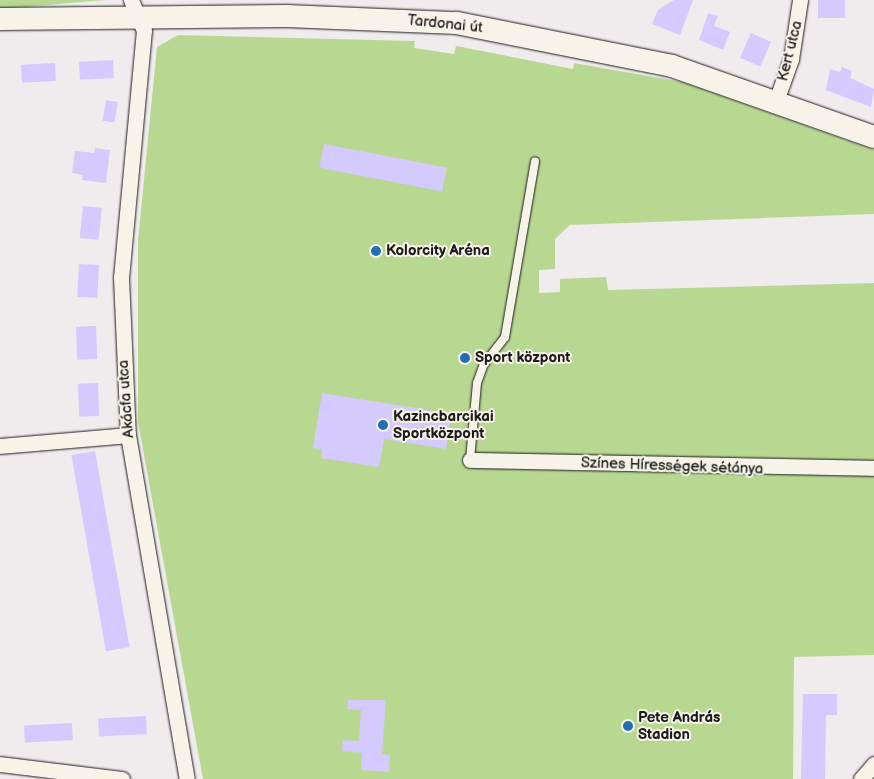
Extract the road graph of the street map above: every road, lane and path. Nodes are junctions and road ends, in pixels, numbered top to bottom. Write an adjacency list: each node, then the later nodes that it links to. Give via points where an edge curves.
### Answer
1 (800, 0): 4 (street, Kert utca, via 791,59)
2 (135, 8): 3 (street, Tardonai út); 4 (street, Tardonai út, via 456,23 672,66); 7 (street, Akácfa utca, via 143,43 121,277)
3 (0, 19)
4 (776, 101): 5 (street, Tardonai út)
5 (874, 137)
6 (535, 162): 9 (lane, via 505,337 484,364 477,383)
7 (128, 435): 8 (street); 14 (street, Akácfa utca)
8 (0, 446)
9 (470, 460): 10 (street, Színes Hírességek sétánya)
10 (874, 468)
11 (0, 764): 13 (street)
12 (874, 764): 15 (street)
13 (122, 779)
14 (187, 779)
15 (861, 779)

